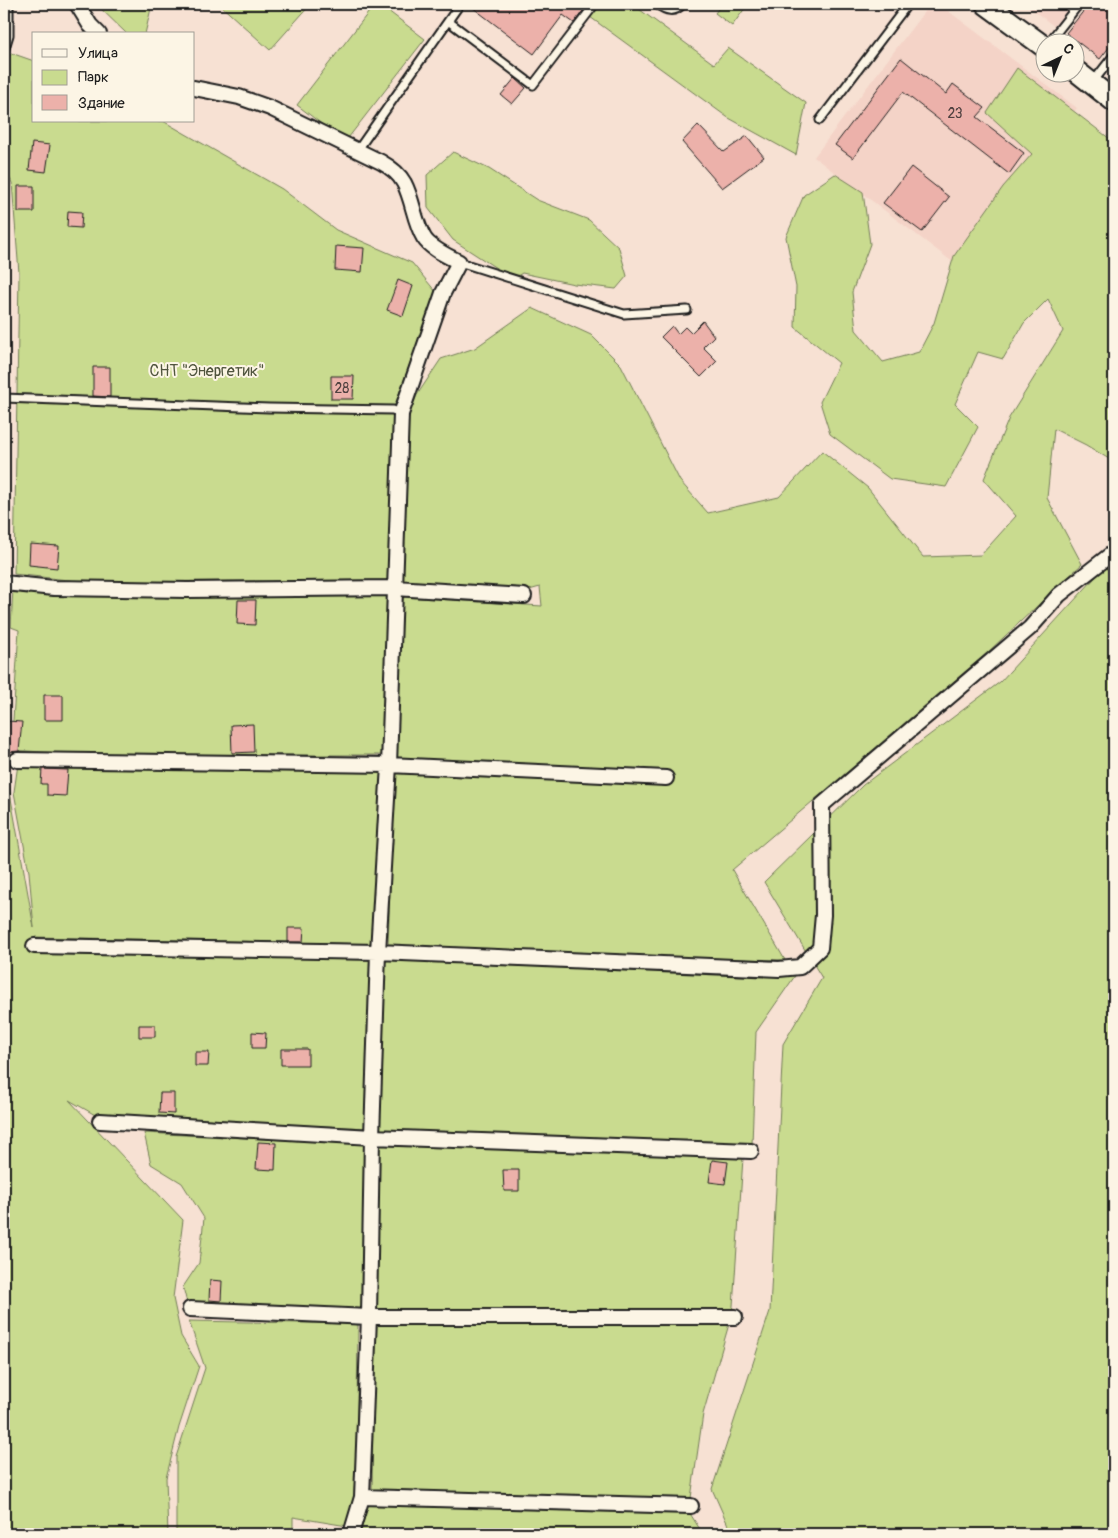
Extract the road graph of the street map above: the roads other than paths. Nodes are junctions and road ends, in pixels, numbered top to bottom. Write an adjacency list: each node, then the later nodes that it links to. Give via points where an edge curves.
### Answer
1 (9, 4): 14 (lane, via 9,36)
2 (77, 4): 11 (street)
3 (460, 4): 10 (lane)
4 (595, 4): 10 (lane, via 534,86)
5 (656, 4): 6 (lane, via 669,12 676,11)
6 (683, 4)
7 (908, 4): 20 (lane)
8 (986, 4): 13 (street)
9 (1079, 4): 12 (lane)
10 (448, 21): 21 (lane)
11 (96, 32)
12 (1057, 32)
13 (1036, 39)
14 (4, 51)
15 (1114, 55): 17 (lane)
16 (1086, 79): 17 (street)
17 (1092, 84): 19 (street)
18 (195, 88): 21 (street, via 239,97 270,108)
19 (1114, 101)
20 (820, 120)
21 (357, 151): 24 (street, via 394,170 404,182 425,239)
22 (4, 231): 23 (lane)
23 (4, 250)
24 (459, 262): 25 (lane, via 624,314); 27 (street, via 442,293)
25 (687, 310)
26 (4, 398): 27 (lane, via 393,410)
27 (401, 414): 30 (street)
28 (1114, 552): 36 (street, via 1059,595 1030,628 822,805 823,914 820,948 800,967 779,969)
29 (4, 583): 30 (street, via 54,588 187,590)
30 (395, 588): 31 (street); 33 (street)
31 (524, 596)
32 (17, 760): 33 (street)
33 (389, 765): 34 (street); 36 (street)
34 (666, 778)
35 (34, 946): 36 (street)
36 (378, 952): 38 (street)
37 (100, 1121): 38 (street)
38 (372, 1137): 39 (street); 41 (street)
39 (751, 1151)
40 (190, 1309): 41 (street)
41 (369, 1317): 42 (street); 43 (street)
42 (735, 1317)
43 (362, 1497): 44 (street); 45 (street)
44 (691, 1506)
45 (351, 1534)

